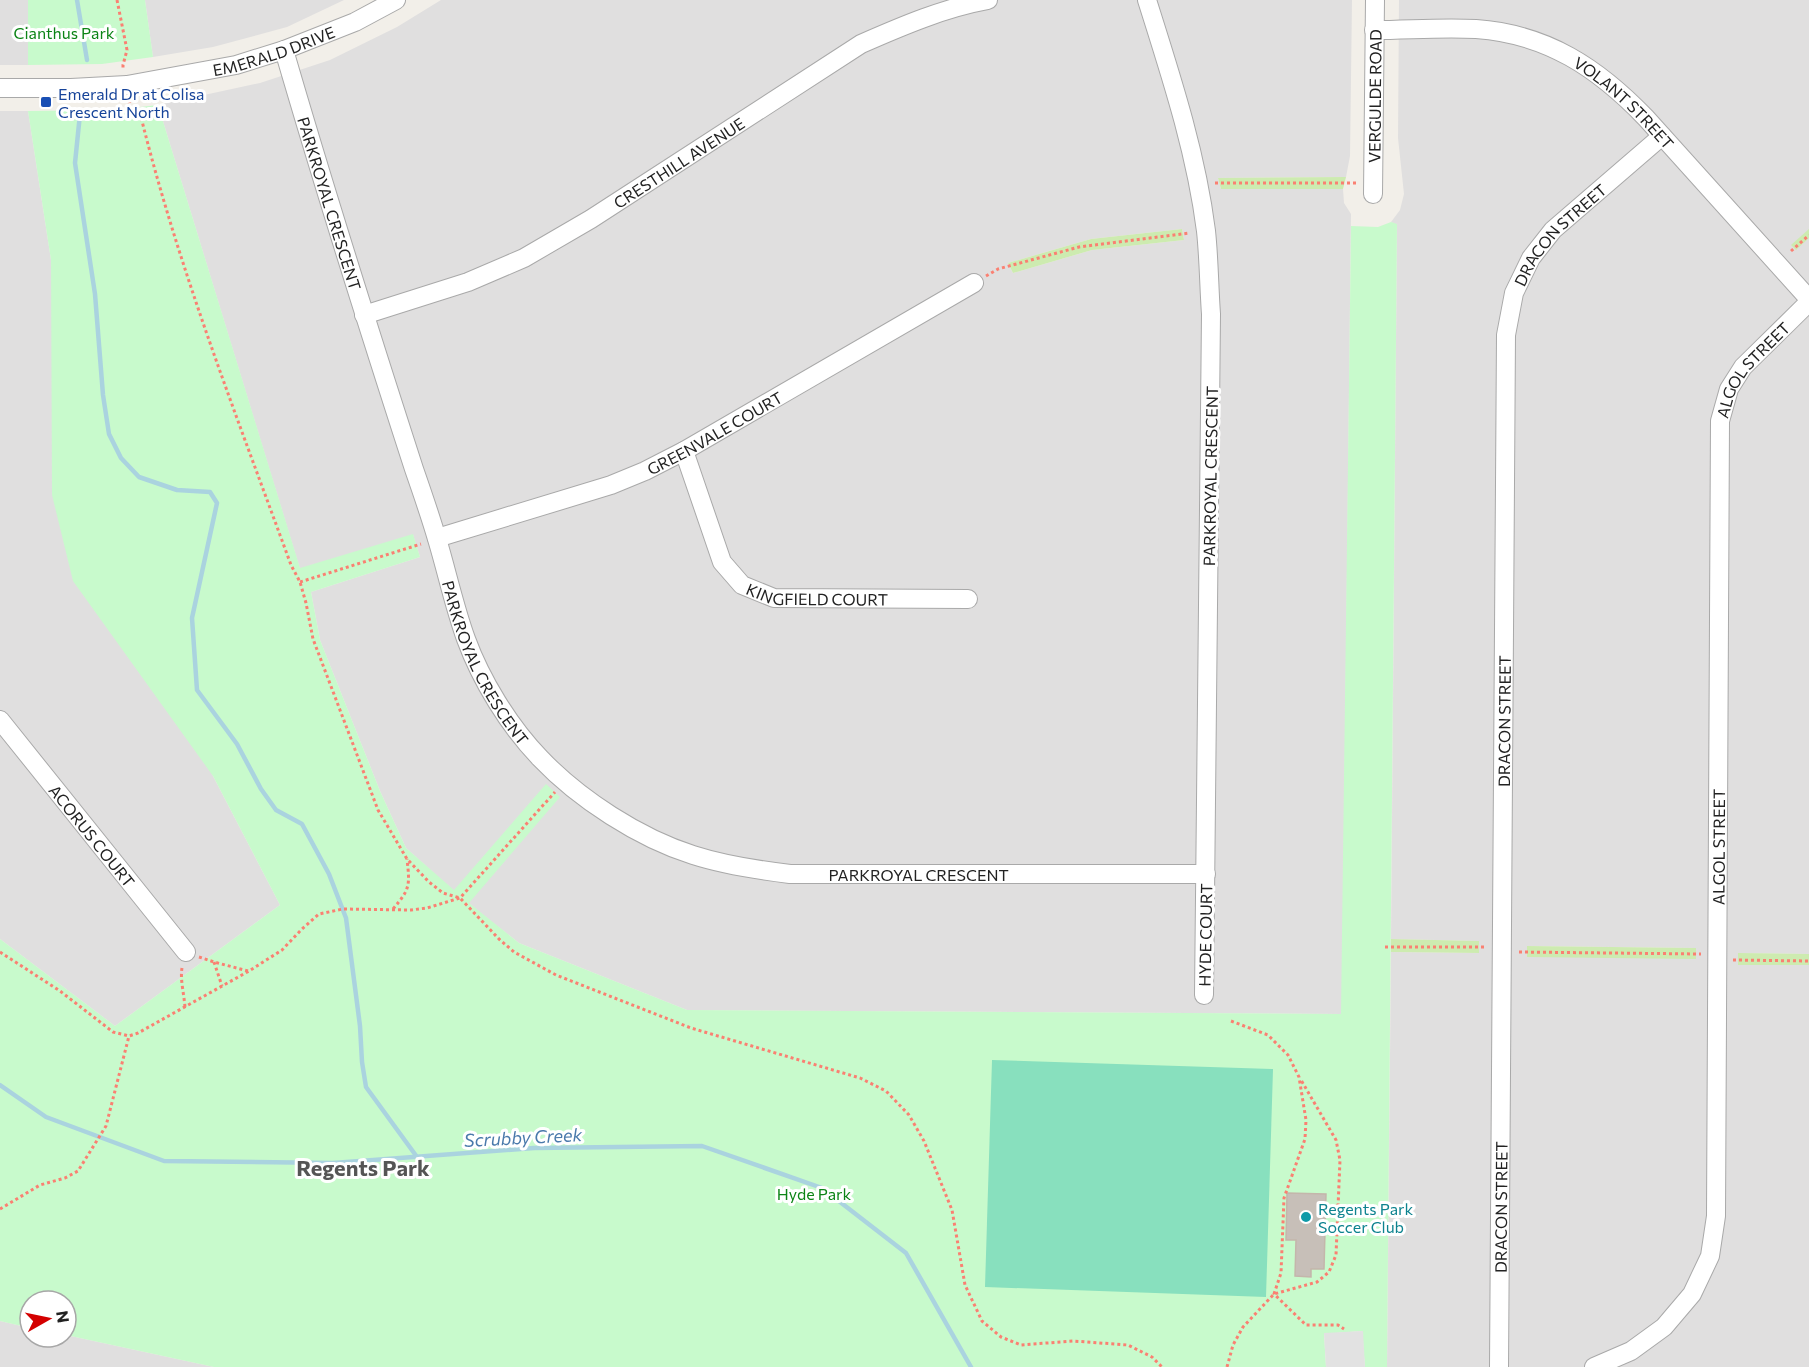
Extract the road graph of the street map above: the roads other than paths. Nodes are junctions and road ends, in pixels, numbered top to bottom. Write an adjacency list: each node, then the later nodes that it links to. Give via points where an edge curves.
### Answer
1 (396, 0): 6 (street, EMERALD DRIVE, via 355,22)
2 (988, 0): 12 (street, CRESTHILL AVENUE, via 909,23 861,44 524,258 468,282)
3 (1147, 0): 17 (street, PARKROYAL CRESCENT, via 1182,113 1206,231 1211,314)
4 (1375, 0): 5 (street, VERGULDE ROAD)
5 (1374, 30): 8 (street, VOLANT STREET, via 1476,29 1519,36 1559,50 1596,72); 9 (street, VERGULDE ROAD)
6 (284, 50): 7 (street, EMERALD DRIVE, via 236,66 127,85); 12 (street, PARKROYAL CRESCENT)
7 (0, 88)
8 (1662, 136): 11 (street, VOLANT STREET); 20 (street, DRACON STREET, via 1553,230 1531,258 1514,293 1506,335)
9 (1373, 189)
10 (974, 283): 13 (street, GREENVALE COURT)
11 (1809, 301): 21 (street, ALGOL STREET, via 1743,367 1730,389 1720,421 1716,1216 1710,1256 1692,1294 1664,1327 1631,1351)
12 (364, 315): 14 (street, PARKROYAL CRESCENT)
13 (684, 451): 14 (street, GREENVALE COURT, via 611,484); 15 (street, KINGFIELD COURT, via 722,562 742,585 774,598)
14 (437, 538): 17 (street, PARKROYAL CRESCENT, via 466,639 487,685 511,722 564,782 609,815 651,838 691,855 742,868 790,874)
15 (968, 599)
16 (0, 720): 18 (street, ACORUS COURT)
17 (1206, 874): 19 (street, HYDE COURT)
18 (186, 952)
19 (1204, 995)
20 (1499, 1367)
21 (1594, 1367)

